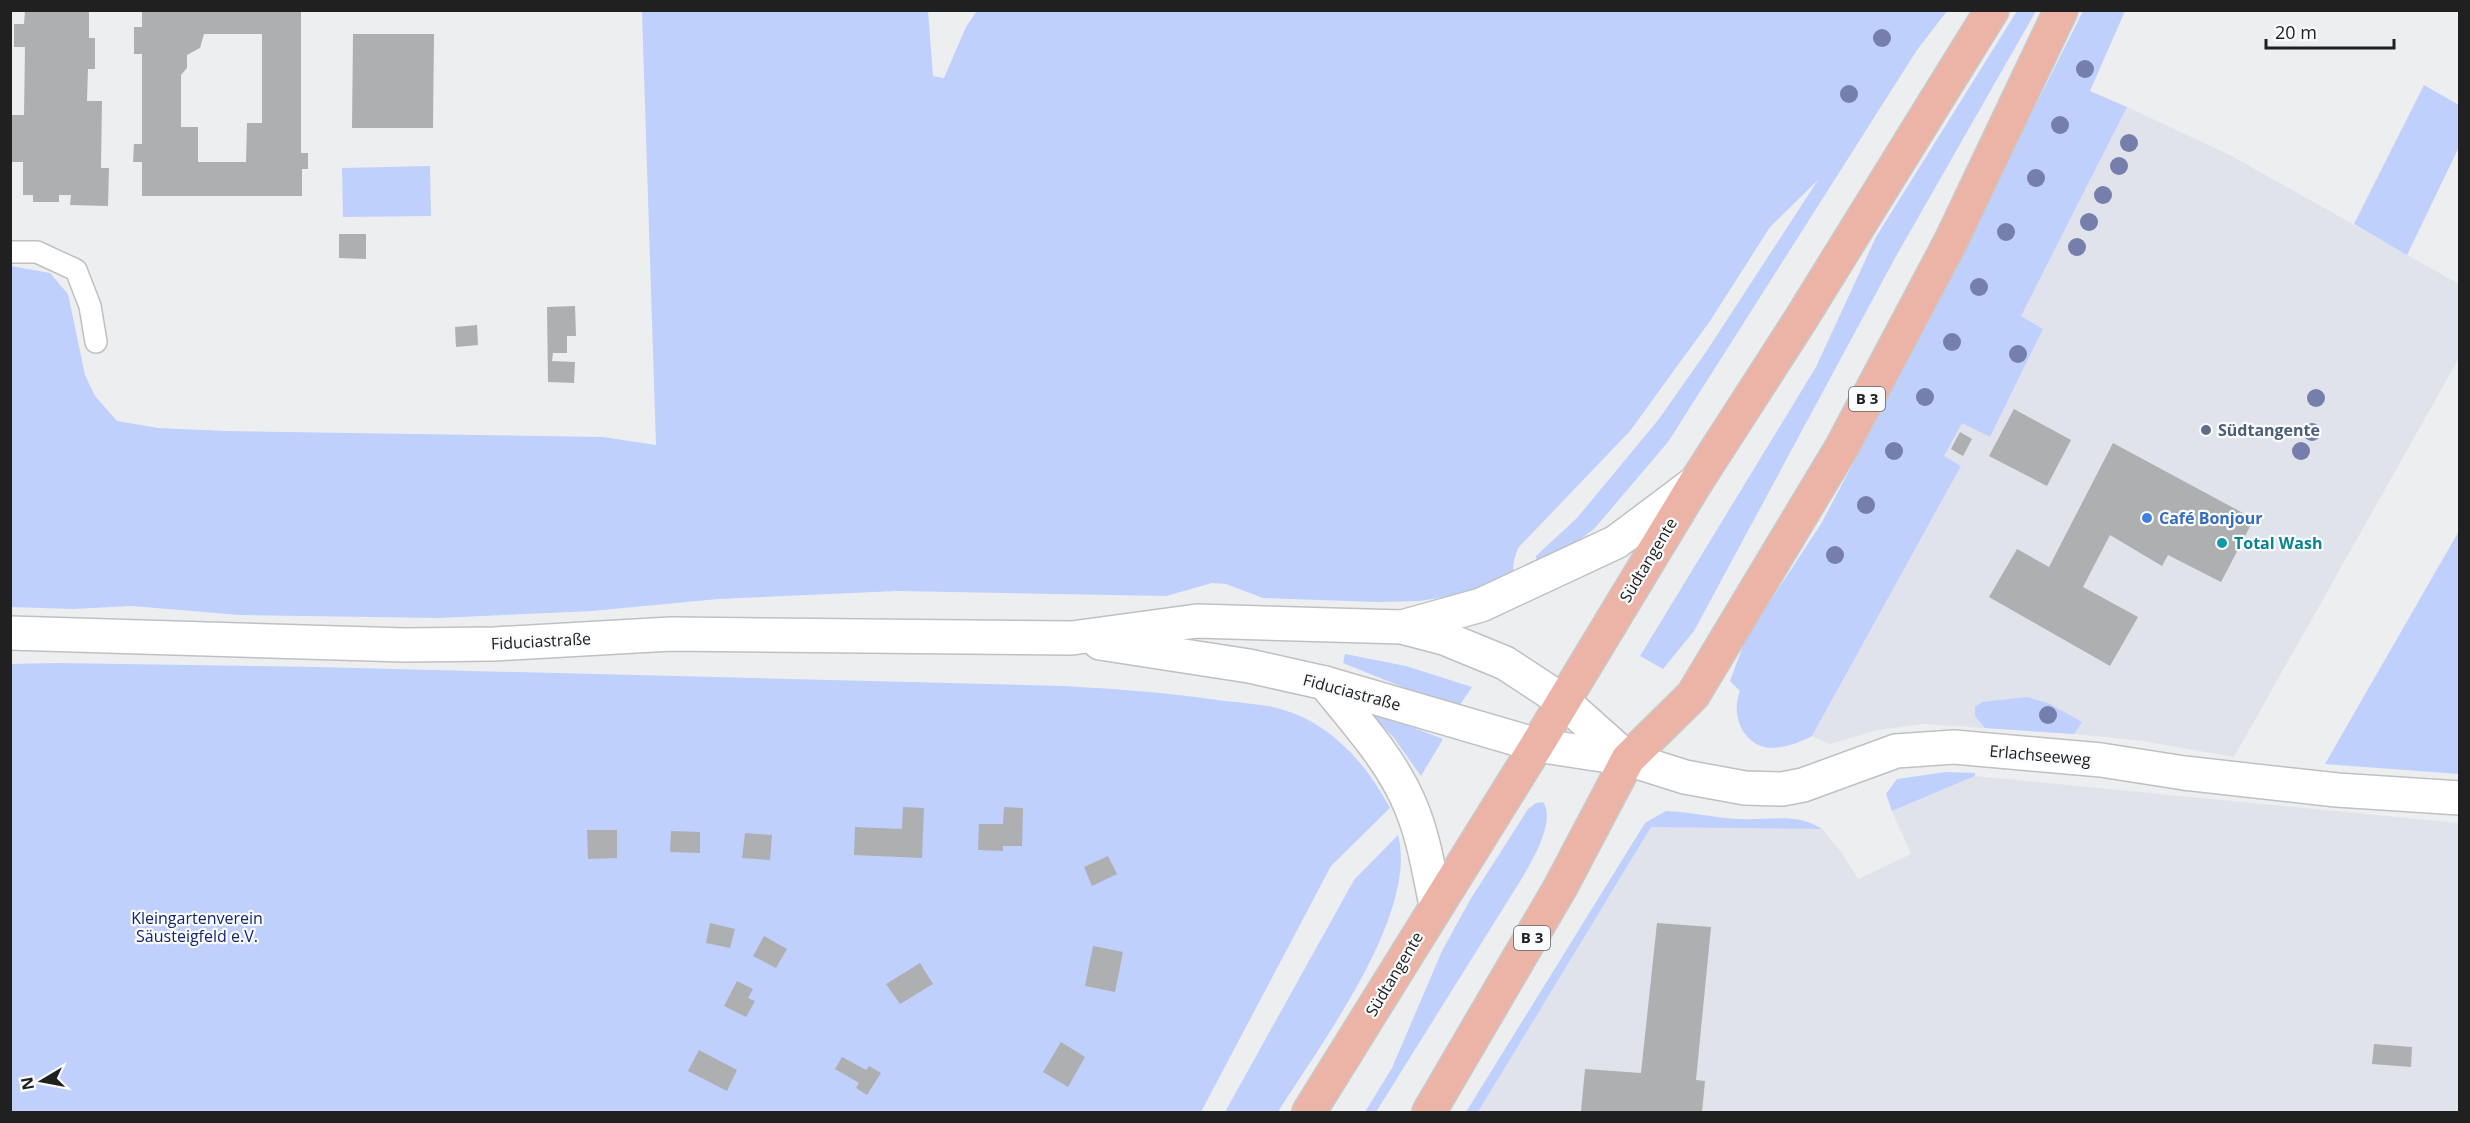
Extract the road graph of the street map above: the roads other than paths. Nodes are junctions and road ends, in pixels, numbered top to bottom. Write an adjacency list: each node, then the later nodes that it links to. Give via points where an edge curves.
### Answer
1 (1992, 10): 5 (main road, Südtangente)
2 (2061, 10): 12 (main road, B 3, via 1951,241 1842,447 1693,695)
3 (10, 252): 4 (lane, via 37,252 76,270 90,306)
4 (96, 342)
5 (1696, 482): 6 (main road, via 1616,542 1481,604); 10 (main road, Südtangente)
6 (1402, 627): 8 (main road, Fiduciastraße, via 1197,621); 10 (main road, Fiduciastraße, via 1444,638 1505,663)
7 (10, 633): 8 (main road, Fiduciastraße, via 405,645 671,634)
8 (1072, 638): 9 (main road, Fiduciastraße, via 1249,666)
9 (1325, 683): 11 (main road, Fiduciastraße); 14 (main road, via 1381,752 1411,806)
10 (1563, 701): 11 (main road, Südtangente); 12 (main road, Fiduciastraße)
11 (1537, 745): 12 (main road, Fiduciastraße); 14 (main road, Südtangente)
12 (1628, 759): 13 (main road, Erlachseeweg, via 1685,777 1745,788 1782,789 1803,785 1896,750 1954,747 2101,760 2337,790); 16 (main road, B 3, via 1560,888)
13 (2460, 798)
14 (1436, 905): 15 (main road, Südtangente)
15 (1309, 1113)
16 (1429, 1113)

